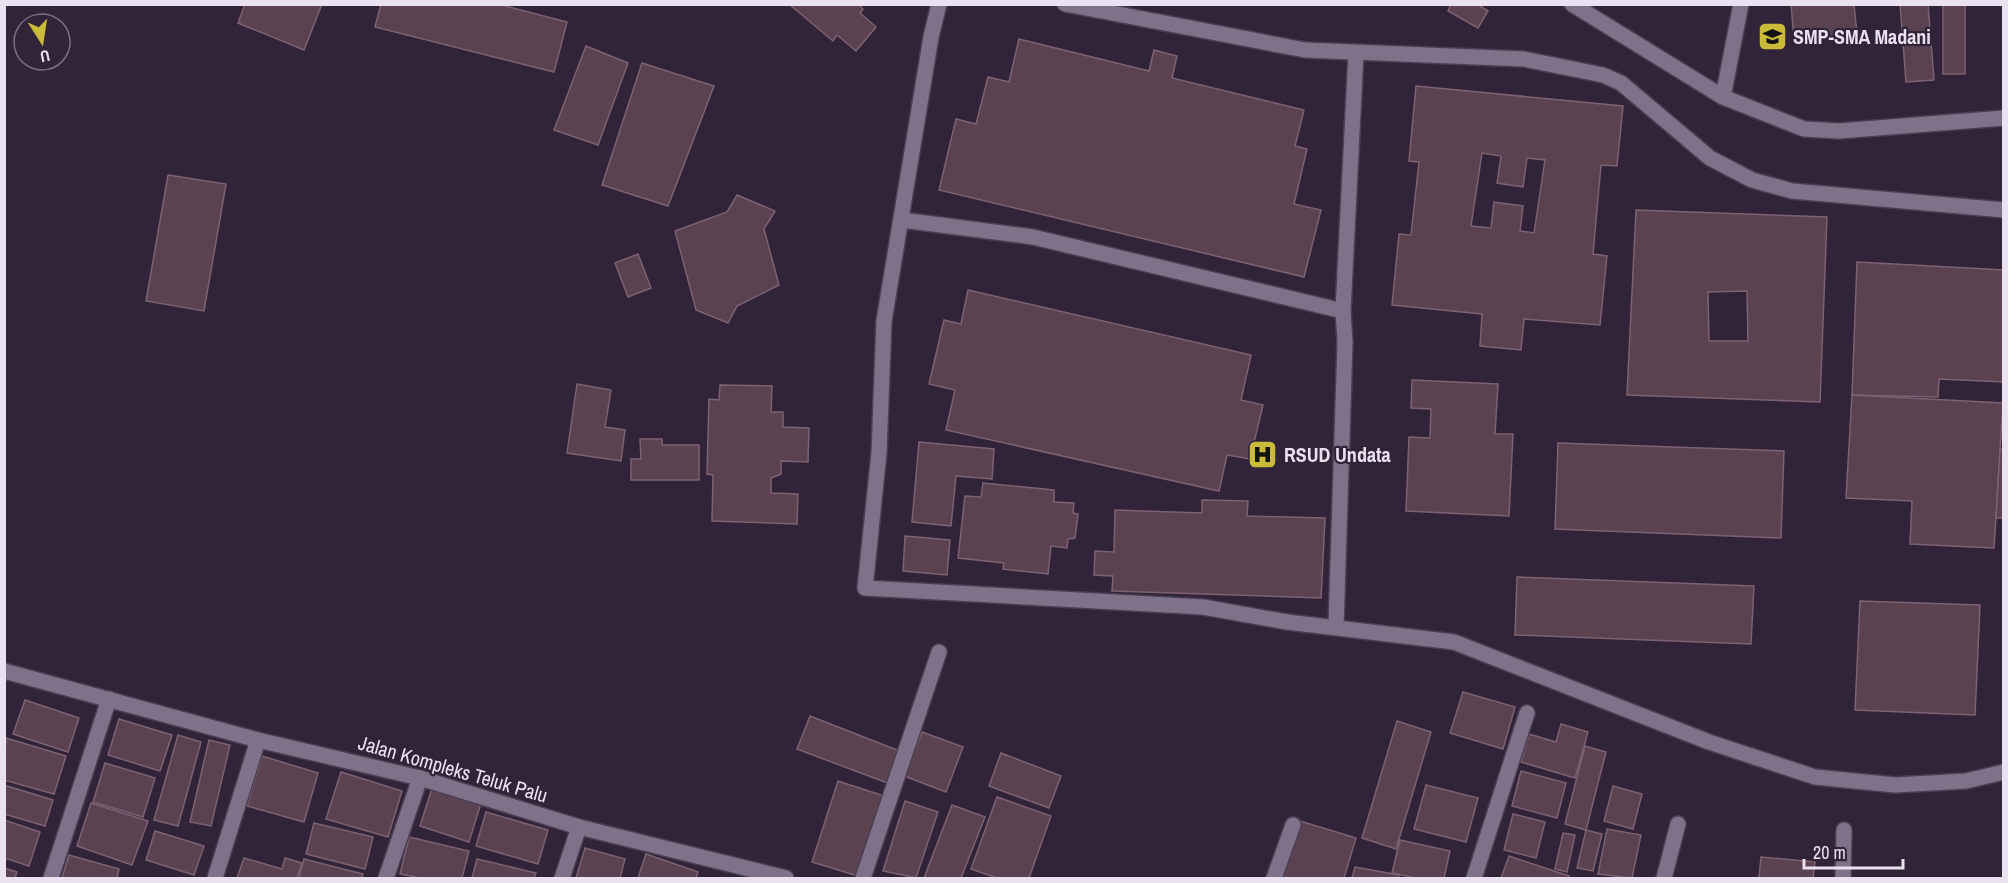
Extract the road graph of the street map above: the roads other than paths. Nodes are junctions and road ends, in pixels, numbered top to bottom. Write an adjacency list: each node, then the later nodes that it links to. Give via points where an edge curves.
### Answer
1 (939, 4): 9 (street)
2 (1065, 4): 5 (street, via 1305,50)
3 (1572, 4): 6 (street)
4 (1741, 4): 6 (street)
5 (1356, 53): 8 (street, via 1524,59 1603,75 1621,83 1710,158 1752,180 1792,191); 10 (street)
6 (1723, 98): 7 (street, via 1804,129 1839,131)
7 (2004, 118)
8 (2004, 210)
9 (902, 220): 10 (street, via 1033,237); 11 (street, via 884,321 879,453 865,588 1203,607)
10 (1343, 311): 11 (street)
11 (1336, 627): 17 (street, via 1454,642 1709,742 1815,777 1895,785 1966,781)
12 (939, 652): 29 (street)
13 (4, 671): 14 (street, Jalan Kompleks Teluk Palu)
14 (109, 699): 16 (street, Jalan Kompleks Teluk Palu); 24 (street)
15 (1527, 713): 31 (street)
16 (258, 740): 18 (street, Jalan Kompleks Teluk Palu); 25 (street)
17 (2004, 772)
18 (420, 778): 21 (street, Jalan Kompleks Teluk Palu); 26 (street)
19 (1678, 824): 32 (street)
20 (1293, 825): 30 (street)
21 (579, 827): 23 (street, Jalan Kompleks Teluk Palu); 27 (street)
22 (1844, 830): 33 (street)
23 (736, 873): 28 (street, Jalan Kompleks Teluk Palu)
24 (51, 879)
25 (215, 879)
26 (386, 879)
27 (562, 879)
28 (786, 879)
29 (863, 879)
30 (1274, 879)
31 (1474, 879)
32 (1664, 879)
33 (1843, 879)

